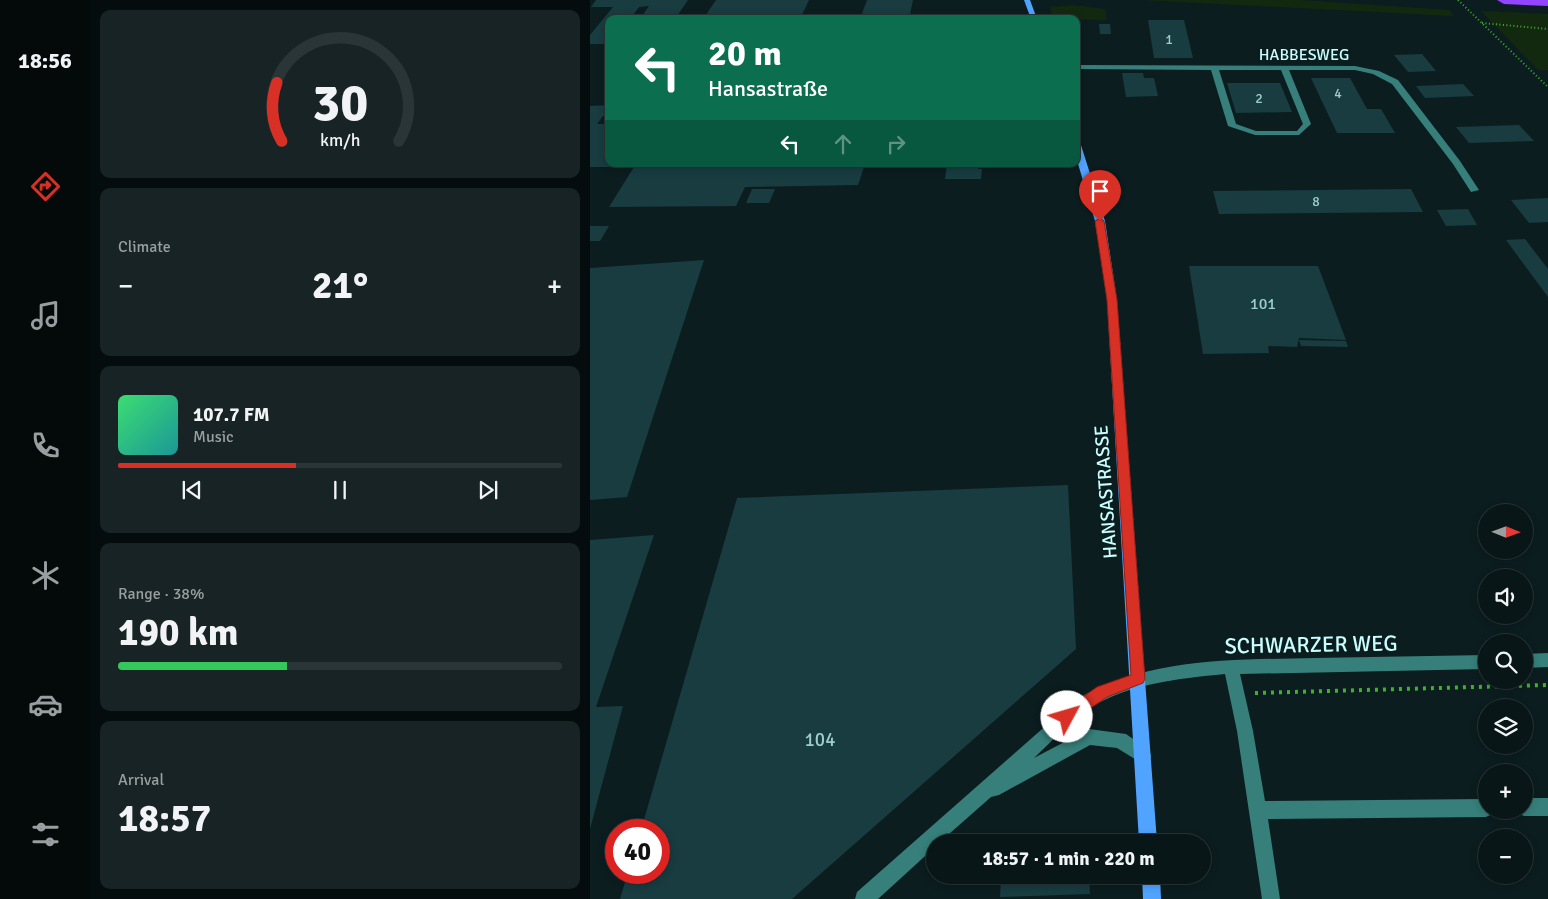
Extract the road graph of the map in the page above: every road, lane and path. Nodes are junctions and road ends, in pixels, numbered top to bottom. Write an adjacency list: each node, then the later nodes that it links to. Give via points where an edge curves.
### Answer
1 (1027, 0): 6 (main road)
2 (1458, 0): 7 (path)
3 (1504, 0): 4 (highway)
4 (1509, 0): 5 (highway)
5 (1548, 2)
6 (1033, 15)
7 (1481, 22): 8 (path); 12 (path)
8 (1548, 29)
9 (1214, 67): 10 (street, HABBESWEG); 11 (street, HABBESWEG); 11 (street, via 1232,126 1255,133 1299,133 1307,124)
10 (1080, 68)
11 (1284, 68): 14 (street, HABBESWEG, via 1355,68 1385,75 1395,82)
12 (1548, 87)
13 (1080, 155): 19 (main road, HANSASTRASSE, via 1100,221 1112,300)
14 (1474, 190)
15 (1548, 660): 16 (street)
16 (1533, 661)
17 (1478, 662): 18 (street, SCHWARZER WEG)
18 (1232, 667): 19 (street, SCHWARZER WEG, via 1163,673); 21 (street)
19 (1138, 679): 22 (main road, HANSASTRASSE); 23 (street, SCHWARZER WEG, via 1102,692 1081,705)
20 (1548, 685): 21 (path)
21 (1237, 694): 27 (street)
22 (1143, 756): 23 (street, via 1120,740 1089,738); 28 (main road, HANSASTRASSE)
23 (973, 800): 30 (street)
24 (1533, 807): 25 (street)
25 (1548, 807)
26 (1478, 808): 27 (street)
27 (1258, 810): 32 (street)
28 (1148, 834)
29 (1151, 884): 31 (main road)
30 (864, 899)
31 (1152, 899)
32 (1271, 899)

